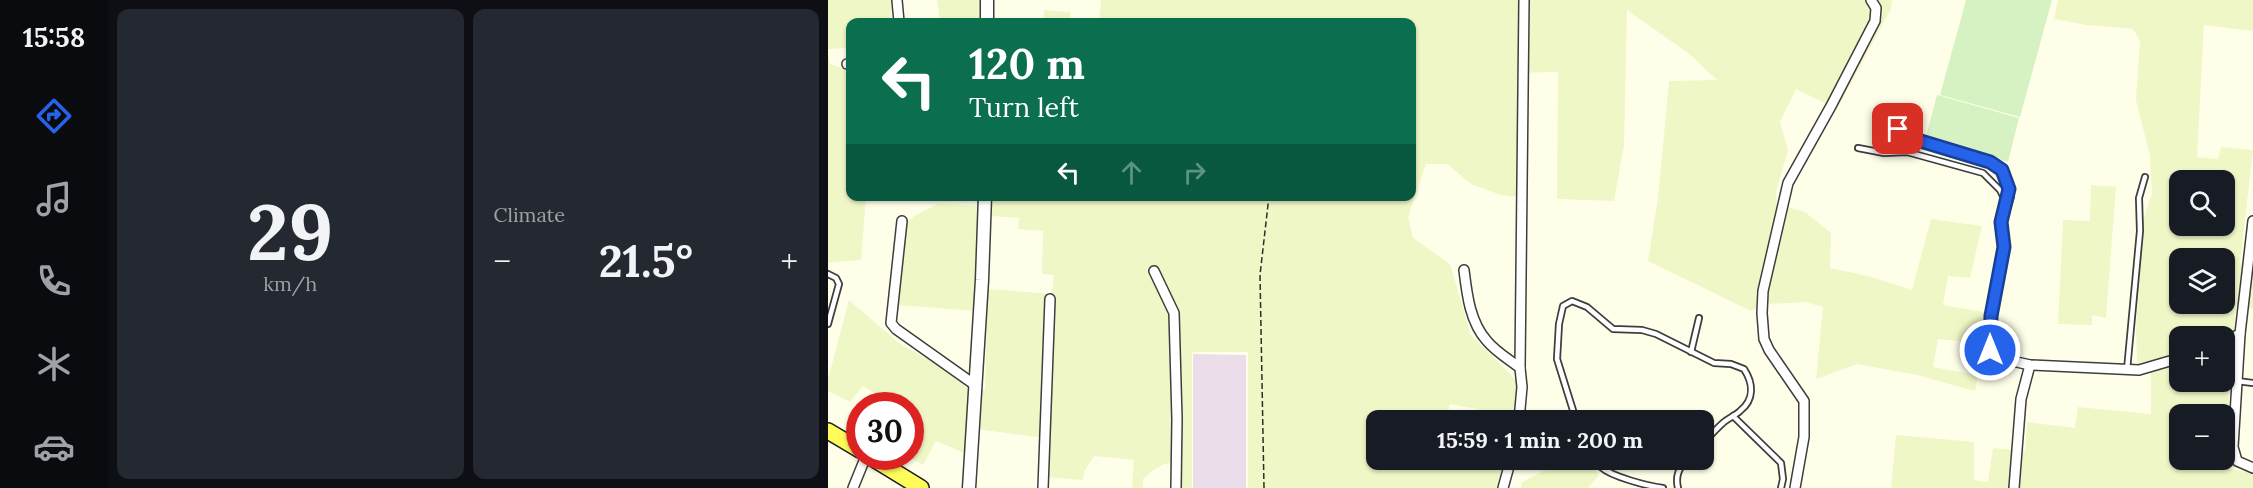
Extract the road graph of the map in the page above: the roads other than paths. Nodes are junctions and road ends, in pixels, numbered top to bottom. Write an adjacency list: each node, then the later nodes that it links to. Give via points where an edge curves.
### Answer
1 (897, 0): 5 (street)
2 (987, 0): 6 (street)
3 (1524, 0): 25 (street)
4 (1871, 0): 51 (street, via 1876,8 1875,21 1788,183 1763,291 1764,339 1804,401 1804,437)
5 (899, 18)
6 (987, 18)
7 (1898, 129): 10 (lane, via 1914,139 1997,165 2006,176)
8 (1858, 148): 10 (lane, via 1907,152 1983,173)
9 (2145, 177): 26 (lane, via 2139,198 2140,231)
10 (2008, 199): 24 (street, via 2001,222 2004,247 1996,278 1989,344 1999,358)
11 (985, 201): 29 (street)
12 (2253, 221): 20 (street)
13 (903, 222): 29 (street, via 891,323)
14 (1464, 270): 25 (street, via 1477,326 1488,342)
15 (1154, 271): 46 (street, via 1174,313)
16 (828, 274): 19 (lane, via 839,284)
17 (1050, 299): 45 (street)
18 (1700, 318): 22 (lane)
19 (828, 324)
20 (2240, 334): 21 (street); 27 (street)
21 (2235, 336)
22 (1692, 352): 31 (lane, via 1656,334 1613,329 1587,307 1572,301 1563,306 1557,359); 32 (lane, via 1714,363 1744,369 1752,390 1748,404)
23 (2169, 362): 26 (street)
24 (2030, 365): 26 (street); 52 (street, via 2021,399)
25 (1520, 369): 30 (street)
26 (2127, 370)
27 (2237, 381): 28 (lane); 36 (street, via 2234,455 2237,461)
28 (2253, 383)
29 (975, 385): 44 (street)
30 (1520, 410)
31 (1573, 410)
32 (1733, 416): 34 (lane); 50 (lane, via 1781,463)
33 (828, 431): 35 (main road)
34 (1714, 432)
35 (846, 442)
36 (2253, 468)
37 (861, 470): 42 (street)
38 (891, 470): 43 (main road)
39 (1508, 470): 47 (street)
40 (1606, 470): 48 (lane)
41 (1679, 470): 49 (lane)
42 (853, 488)
43 (921, 488)
44 (969, 488)
45 (1043, 488)
46 (1176, 488)
47 (1503, 488)
48 (1663, 488): 49 (lane)
49 (1678, 488)
50 (1781, 488)
51 (1795, 488)
52 (2014, 488)

